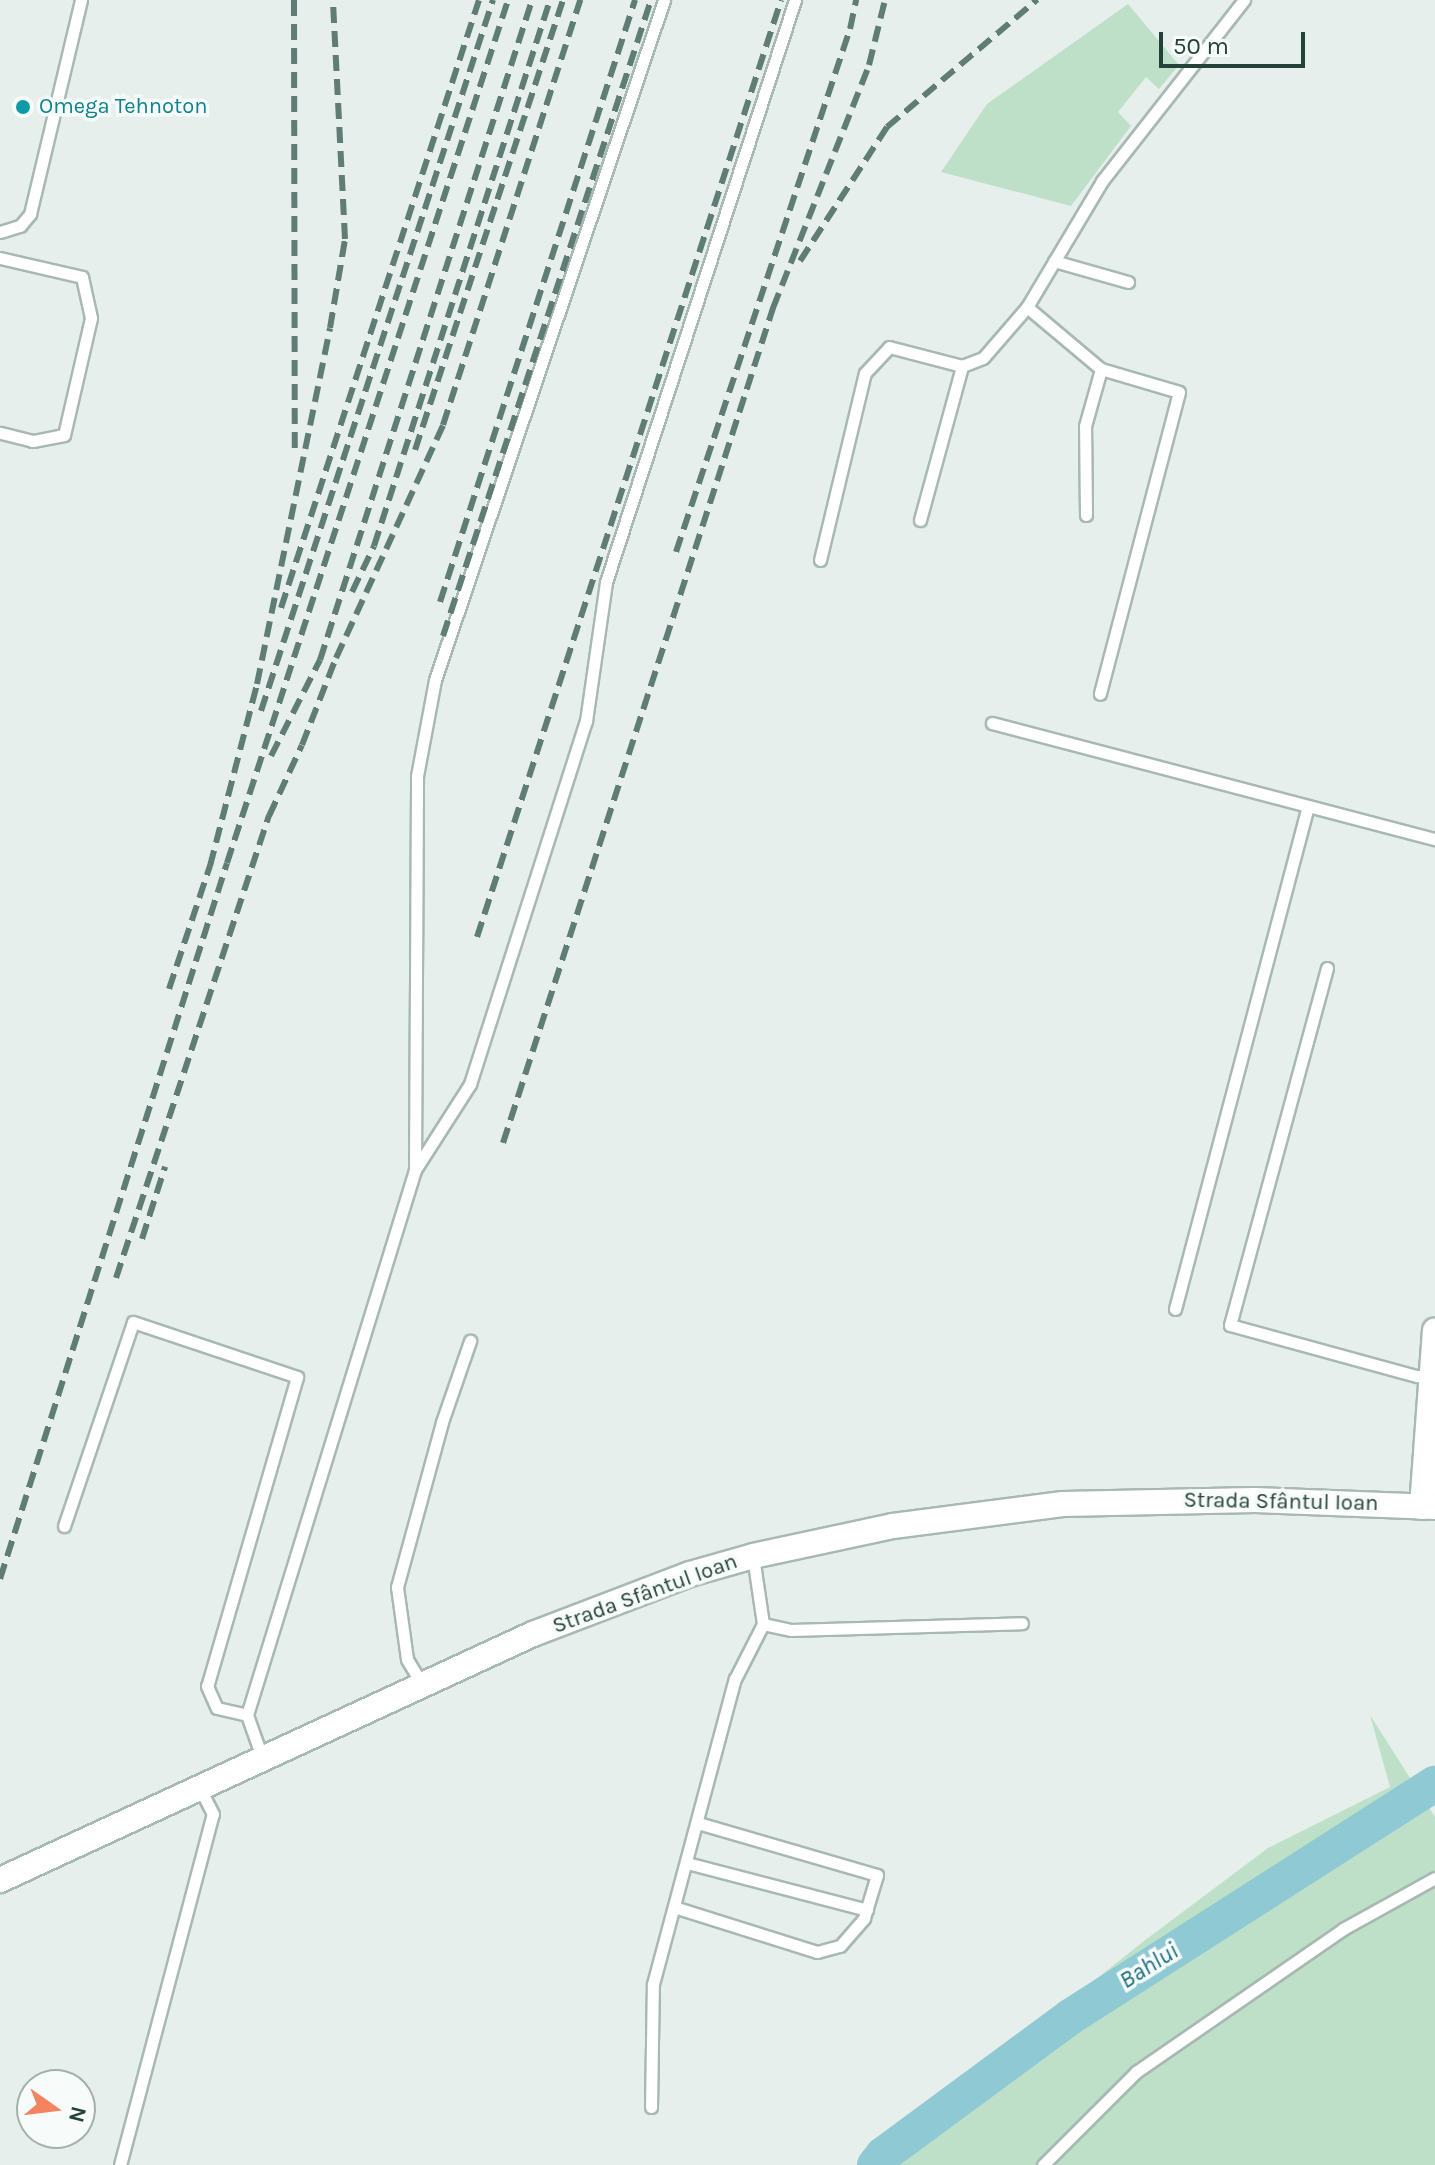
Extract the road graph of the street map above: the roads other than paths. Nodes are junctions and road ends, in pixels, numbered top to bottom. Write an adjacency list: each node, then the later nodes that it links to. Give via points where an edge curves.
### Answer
1 (81, 0): 5 (lane, via 30,214 20,226)
2 (664, 0): 21 (lane, via 435,680 417,776)
3 (795, 0): 21 (lane, via 606,582 586,721 475,1069)
4 (1244, 0): 7 (lane, via 1102,181)
5 (0, 232)
6 (0, 258): 12 (lane, via 82,277 91,318 64,435 33,441)
7 (1054, 261): 8 (lane); 9 (lane)
8 (1128, 282)
9 (1027, 307): 10 (lane, via 983,358); 11 (lane)
10 (962, 366): 14 (lane); 15 (lane, via 889,347 865,373)
11 (1101, 369): 13 (lane, via 1085,426); 16 (lane, via 1179,392)
12 (0, 433)
13 (1086, 515)
14 (920, 520)
15 (820, 560)
16 (1100, 694)
17 (992, 723): 18 (lane)
18 (1308, 806): 19 (lane); 22 (lane)
19 (1435, 839)
20 (1327, 968): 25 (lane, via 1230,1325)
21 (415, 1170): 32 (lane)
22 (1175, 1309)
23 (1435, 1330): 25 (main road)
24 (470, 1341): 31 (lane, via 397,1587 407,1659)
25 (1433, 1377): 26 (main road)
26 (1429, 1507): 28 (main road, Strada Sfântul Ioan, via 1241,1500 1063,1504 893,1526)
27 (64, 1526): 32 (lane, via 133,1322 297,1377 207,1686 217,1708)
28 (753, 1556): 30 (lane); 31 (main road, Strada Sfântul Ioan, via 690,1574 533,1634)
29 (1022, 1623): 30 (lane, via 791,1630)
30 (763, 1624): 35 (lane, via 735,1679)
31 (423, 1686): 33 (main road, Strada Sfântul Ioan)
32 (247, 1715): 33 (lane)
33 (264, 1761): 34 (main road, Strada Sfântul Ioan)
34 (201, 1790): 38 (main road, Strada Sfântul Ioan); 42 (lane, via 213,1814)
35 (698, 1823): 36 (lane); 40 (lane, via 877,1875)
36 (687, 1863): 39 (lane); 40 (lane)
37 (1435, 1878): 43 (lane, via 1343,1929 1136,2072)
38 (0, 1880)
39 (674, 1907): 40 (lane, via 817,1952 840,1946); 41 (lane, via 653,1984)
40 (867, 1910)
41 (651, 2107)
42 (120, 2165)
43 (1043, 2165)

